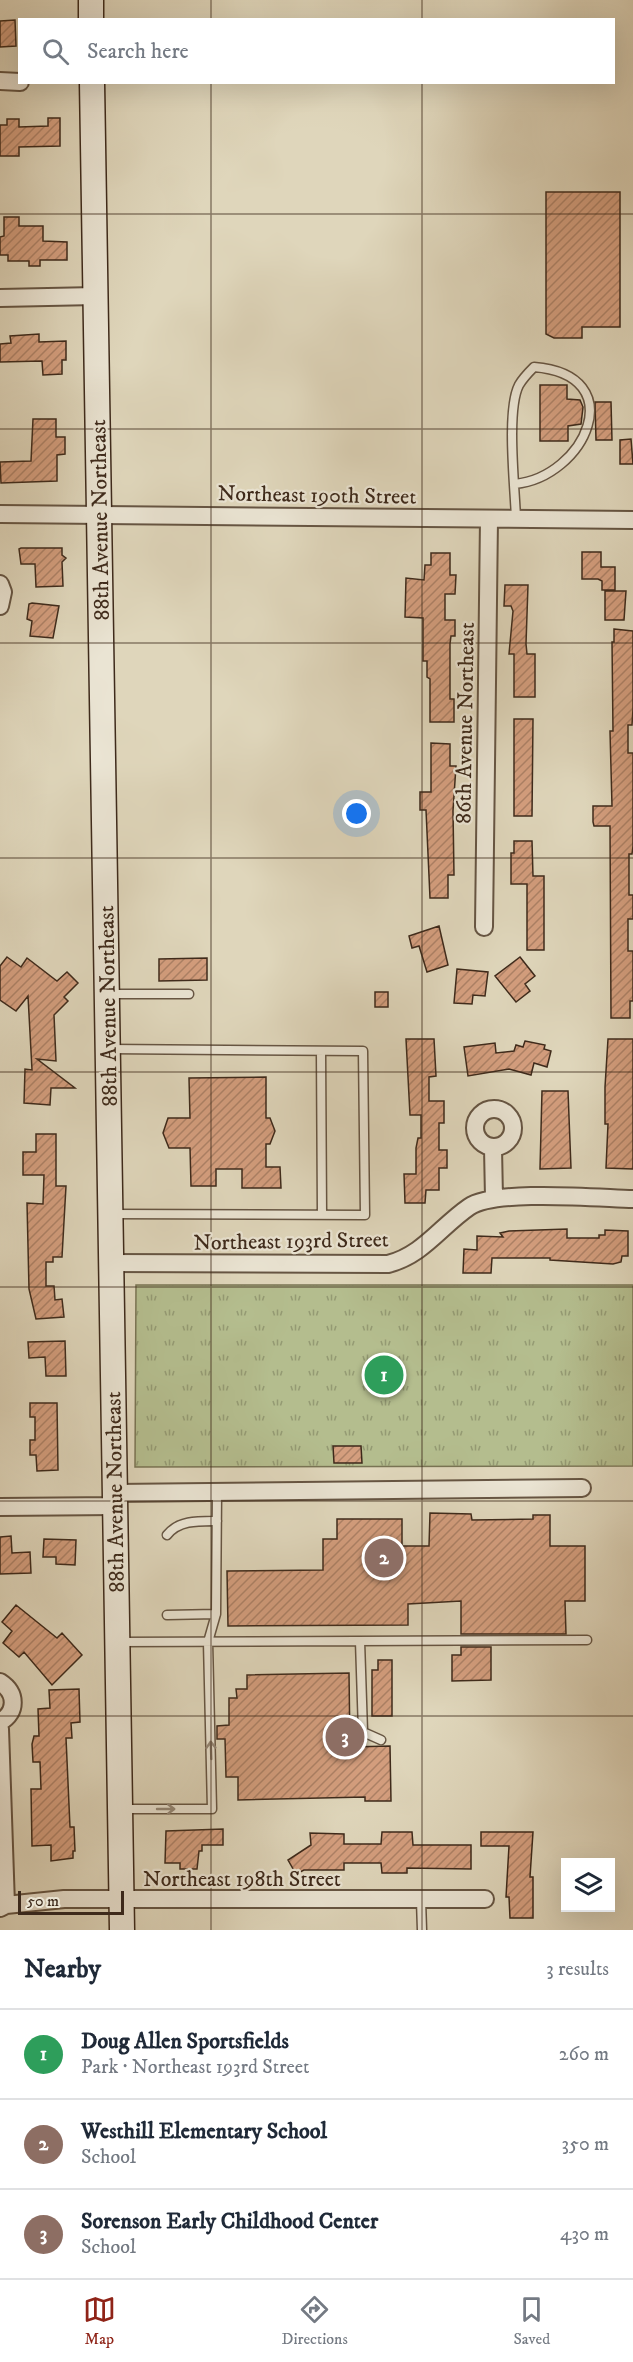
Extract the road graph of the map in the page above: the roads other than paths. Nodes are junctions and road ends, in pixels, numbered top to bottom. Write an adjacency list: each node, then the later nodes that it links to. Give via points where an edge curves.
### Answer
1 (91, 0): 2 (street)
2 (91, 18)
3 (0, 81): 4 (street)
4 (18, 82)
5 (92, 84): 6 (street, 88th Avenue Northeast)
6 (96, 296): 7 (street); 10 (street, 88th Avenue Northeast)
7 (0, 298)
8 (515, 484): 8 (lane, via 513,416 519,386 534,367 561,371 588,396 589,428 577,448 544,477); 12 (lane)
9 (0, 514): 10 (street, Northeast 190th Street)
10 (99, 514): 11 (street, Northeast 190th Street); 17 (street, 88th Avenue Northeast)
11 (489, 519): 12 (street, Northeast 190th Street); 16 (street, 86th Avenue Northeast)
12 (516, 519): 13 (street, Northeast 190th Street)
13 (633, 520)
14 (0, 584): 15 (street)
15 (0, 606)
16 (484, 927)
17 (108, 994): 18 (lane); 19 (street, 88th Avenue Northeast)
18 (189, 994)
19 (109, 1048): 20 (lane); 24 (street, 88th Avenue Northeast)
20 (321, 1051): 25 (lane); 25 (lane, via 363,1052 365,1215)
21 (493, 1148): 22 (street)
22 (494, 1198): 23 (street, Northeast 193rd Street); 26 (street, Northeast 193rd Street, via 470,1207 416,1254 388,1264)
23 (633, 1199)
24 (109, 1214): 25 (lane); 26 (street, 88th Avenue Northeast)
25 (322, 1215)
26 (109, 1263): 29 (street, 88th Avenue Northeast)
27 (582, 1488): 28 (street)
28 (218, 1492): 29 (street); 31 (lane)
29 (115, 1500): 30 (street); 37 (street, 88th Avenue Northeast)
30 (0, 1507)
31 (217, 1521): 32 (lane, via 173,1527); 33 (lane)
32 (167, 1535)
33 (216, 1614): 34 (lane); 38 (lane)
34 (167, 1615)
35 (587, 1640): 36 (lane)
36 (360, 1641): 38 (lane); 42 (lane, via 363,1732)
37 (117, 1642): 38 (lane); 43 (street, 88th Avenue Northeast)
38 (208, 1642): 43 (lane, one-way to 38, via 212,1809)
39 (0, 1682): 40 (street, via 11,1692 13,1706)
40 (0, 1722)
41 (0, 1729): 47 (street)
42 (381, 1740)
43 (120, 1809): 46 (street, 88th Avenue Northeast)
44 (485, 1899): 45 (street, Northeast 198th Street)
45 (420, 1900): 46 (street, Northeast 198th Street); 49 (lane)
46 (122, 1901): 47 (street, Northeast 198th Street, via 64,1899); 48 (street, 88th Avenue Northeast)
47 (3, 1906)
48 (122, 1930)
49 (422, 1930)

